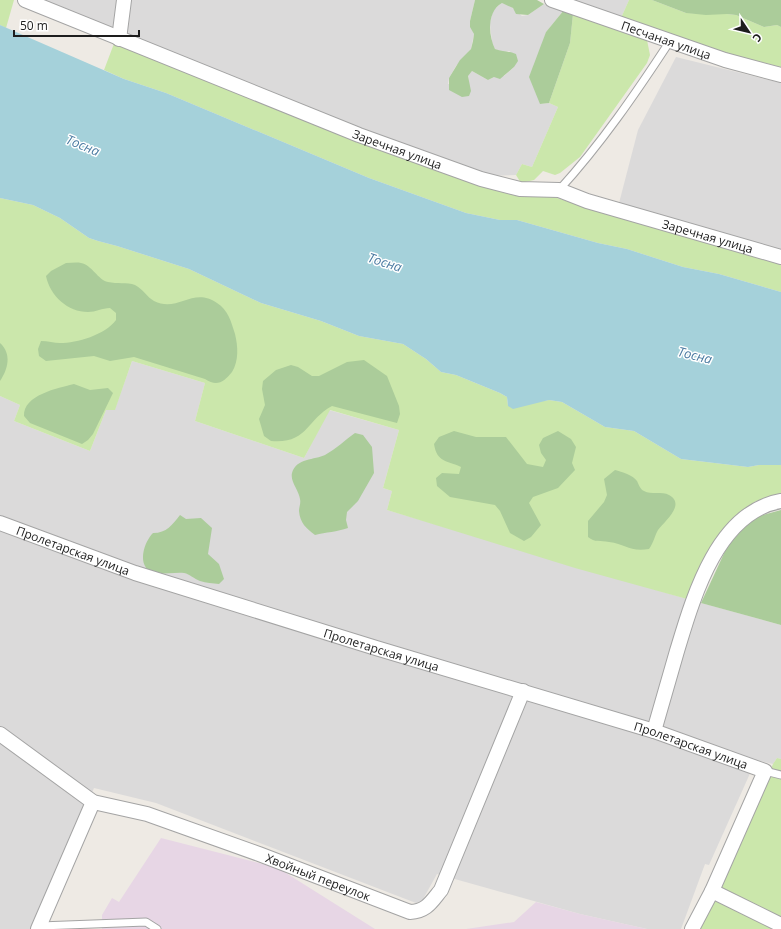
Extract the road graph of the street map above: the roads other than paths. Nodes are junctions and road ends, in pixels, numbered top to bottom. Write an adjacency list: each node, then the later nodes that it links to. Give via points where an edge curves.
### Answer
1 (25, 0): 4 (street, Заречная улица)
2 (124, 0): 4 (street)
3 (552, 0): 5 (street, Песчаная улица)
4 (119, 39): 7 (street, Заречная улица, via 359,135 481,179 520,189)
5 (670, 41): 6 (street, Песчаная улица, via 725,60); 7 (lane, via 581,166)
6 (781, 75)
7 (559, 190): 8 (street, Заречная улица, via 587,201)
8 (781, 257)
9 (781, 501): 12 (street, via 756,508 731,531 718,548 690,609)
10 (0, 524): 11 (street, Пролетарская улица, via 135,573)
11 (523, 691): 12 (street, Пролетарская улица); 16 (street, Хвойный переулок, via 441,890 430,904 420,911 410,912 147,814)
12 (654, 731): 14 (street, Пролетарская улица)
13 (0, 734): 16 (street, Хвойный переулок)
14 (765, 770): 15 (lane); 17 (street)
15 (781, 775)
16 (93, 802): 19 (street)
17 (712, 891): 18 (street); 21 (street)
18 (781, 925)
19 (39, 927): 20 (lane, via 146,922)
20 (157, 929)
21 (692, 929)

